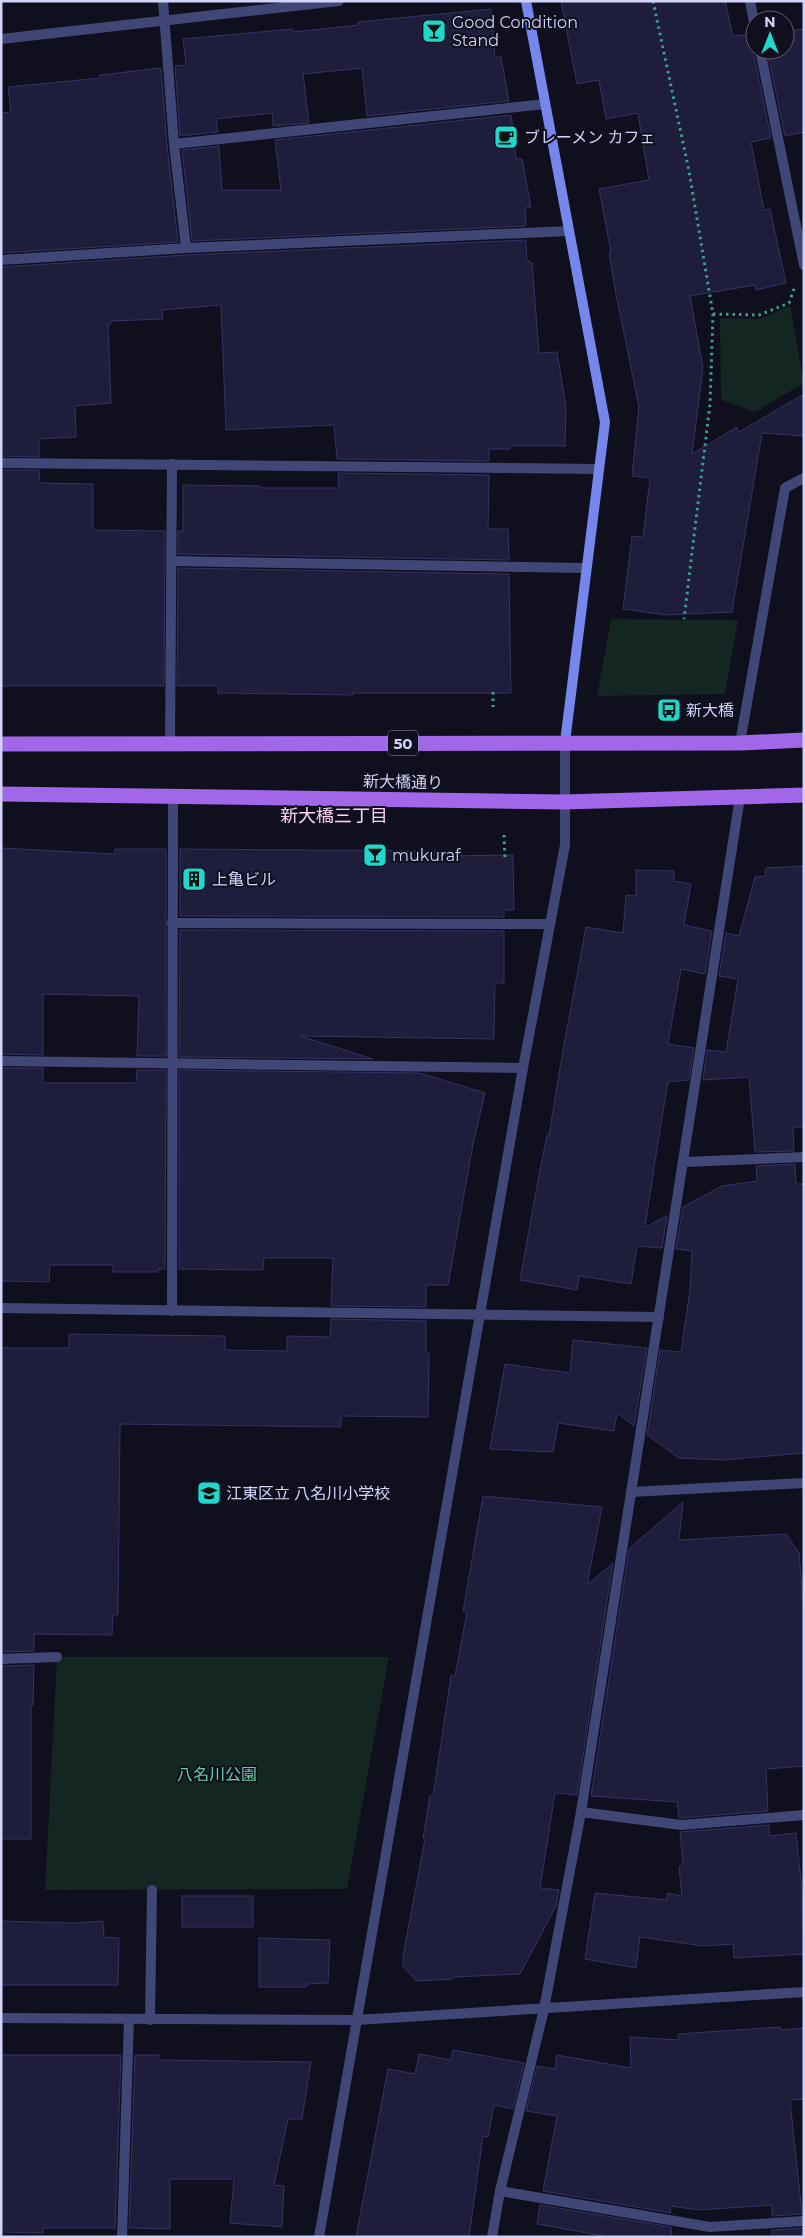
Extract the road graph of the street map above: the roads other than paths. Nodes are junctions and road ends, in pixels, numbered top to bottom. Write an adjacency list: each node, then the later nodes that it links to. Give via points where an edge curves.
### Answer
1 (162, 1): 4 (street)
2 (339, 1): 4 (street)
3 (526, 1): 7 (street)
4 (165, 20): 5 (street); 8 (street)
5 (1, 40)
6 (762, 60): 12 (street)
7 (545, 104): 8 (street); 9 (street)
8 (174, 144): 10 (street)
9 (569, 231): 10 (street); 15 (street, via 605,422)
10 (186, 248): 11 (street)
11 (1, 260)
12 (804, 265)
13 (1, 463): 14 (street)
14 (172, 464): 15 (street); 17 (street)
15 (598, 469): 18 (street)
16 (804, 478): 21 (street, via 785,488)
17 (171, 561): 18 (street); 23 (street)
18 (586, 568): 20 (street)
19 (804, 740): 21 (main road, 50)
20 (565, 742): 21 (main road, 50); 23 (main road, 50); 28 (street)
21 (740, 743)
22 (1, 744): 23 (main road, 50)
23 (170, 744)
24 (1, 794): 26 (main road, 新大橋通り)
25 (804, 795): 27 (main road, 新大橋通り)
26 (173, 796): 28 (main road, 新大橋通り); 29 (street)
27 (740, 797): 28 (main road, 新大橋通り); 35 (street)
28 (564, 802): 30 (street, via 565,845)
29 (172, 923): 30 (street); 32 (street)
30 (550, 924): 33 (street)
31 (1, 1061): 32 (street)
32 (171, 1063): 33 (street); 37 (street)
33 (523, 1068): 38 (street)
34 (804, 1157): 35 (street)
35 (684, 1162): 39 (street)
36 (1, 1308): 37 (street)
37 (172, 1311): 38 (street)
38 (480, 1315): 39 (street); 52 (street)
39 (659, 1318): 41 (street)
40 (804, 1483): 41 (street)
41 (631, 1492): 44 (street)
42 (57, 1657): 43 (street)
43 (1, 1659)
44 (581, 1812): 45 (street, via 681,1824); 48 (street)
45 (804, 1815)
46 (152, 1890): 51 (street)
47 (804, 1992): 48 (street)
48 (544, 2009): 52 (street); 53 (street)
49 (1, 2018): 50 (street)
50 (129, 2019): 51 (street); 55 (street)
51 (150, 2020): 52 (street)
52 (358, 2020): 56 (street)
53 (500, 2191): 54 (street, via 710,2227); 57 (street)
54 (804, 2221)
55 (122, 2237)
56 (319, 2237)
57 (492, 2237)

